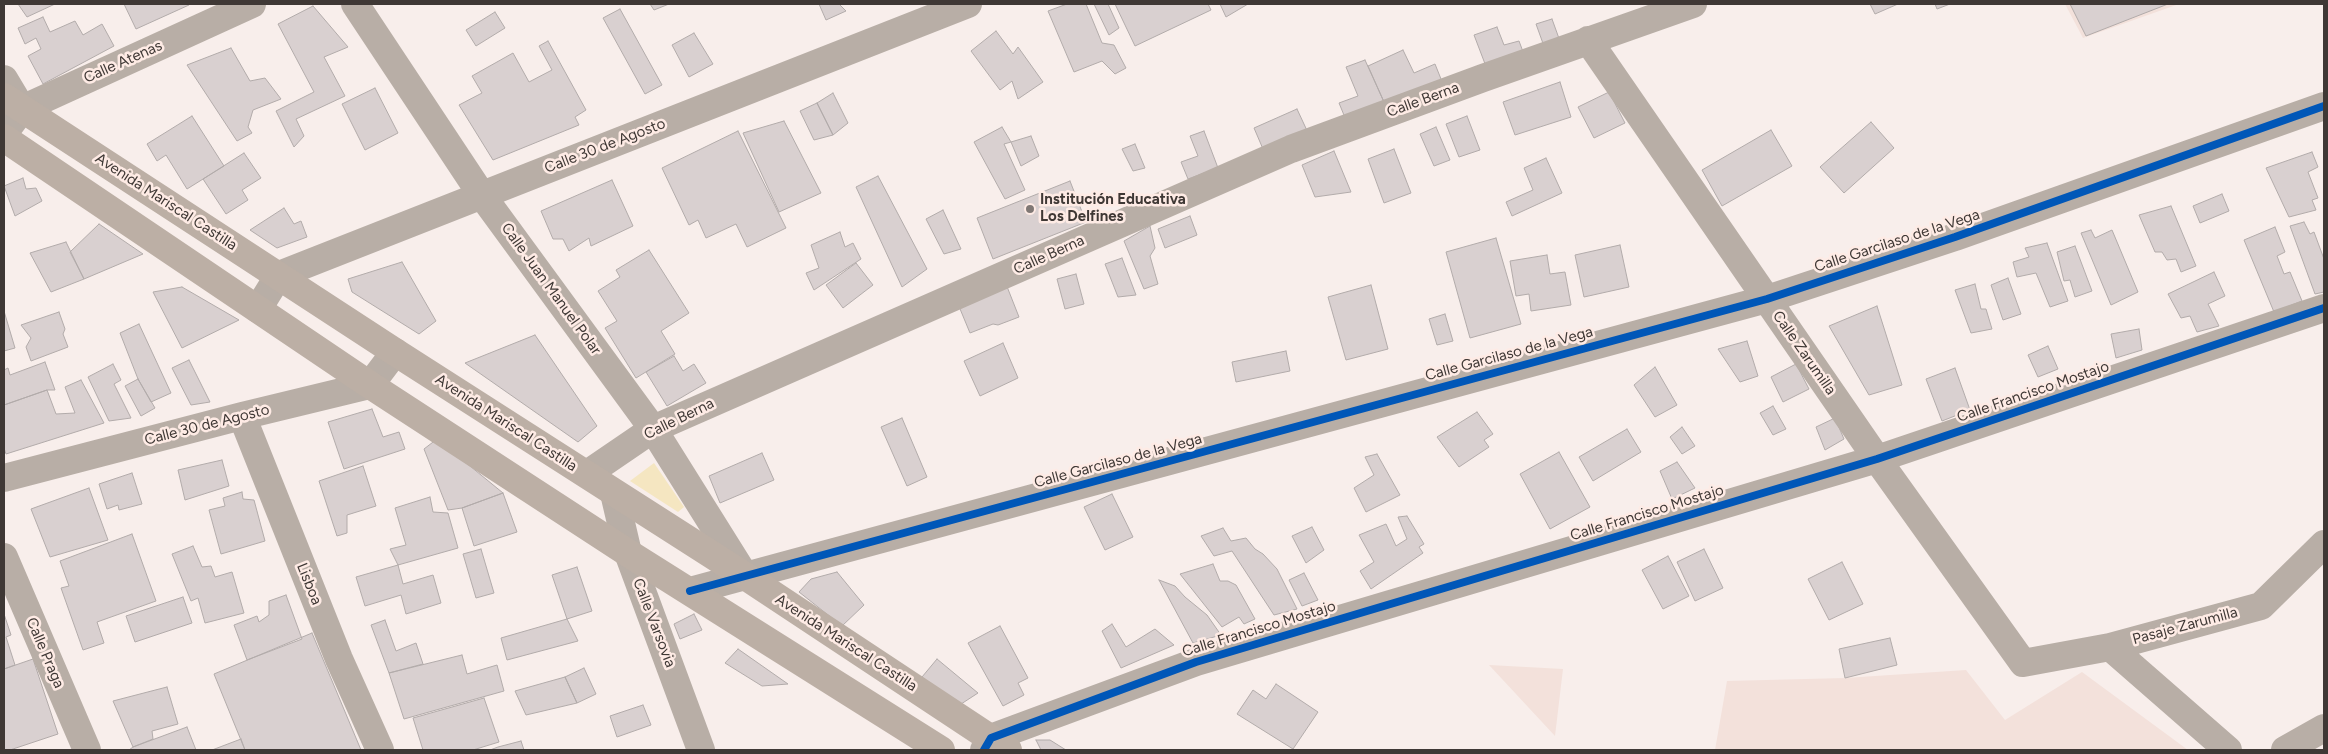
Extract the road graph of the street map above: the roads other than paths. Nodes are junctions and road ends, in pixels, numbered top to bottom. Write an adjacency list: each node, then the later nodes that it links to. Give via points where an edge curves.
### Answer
1 (252, 4): 7 (street, Calle Atenas)
2 (355, 4): 11 (street, Calle Juan Manuel Polar)
3 (968, 4): 11 (street, Calle 30 de Agosto)
4 (1693, 4): 5 (street, Calle Berna)
5 (1588, 40): 13 (street, Calle Zarumilla); 19 (street, Calle Berna, via 1291,149)
6 (4, 79): 7 (street)
7 (13, 103): 9 (street, Calle Atenas); 12 (main road, Avenida Mariscal Castilla)
8 (2324, 106): 13 (street, Calle Garcilaso de la Vega, via 1955,237)
9 (4, 133)
10 (4, 138): 15 (main road)
11 (482, 194): 12 (street, Calle 30 de Agosto); 19 (street, Calle Juan Manuel Polar)
12 (280, 275): 15 (street); 16 (main road, Avenida Mariscal Castilla)
13 (1767, 299): 20 (street, Calle Zarumilla); 27 (street, Calle Garcilaso de la Vega)
14 (2324, 308): 20 (street, Calle Francisco Mostajo)
15 (258, 309): 17 (main road)
16 (396, 352): 17 (street); 21 (main road, Avenida Mariscal Castilla)
17 (370, 385): 18 (street, Calle 30 de Agosto); 25 (main road)
18 (242, 416): 22 (street, Calle 30 de Agosto); 34 (street, Lisboa, via 339,659)
19 (653, 429): 21 (street, Calle Berna); 27 (street, Calle Juan Manuel Polar)
20 (1877, 459): 30 (street, Calle Zarumilla); 32 (street, Calle Francisco Mostajo, via 1196,662)
21 (587, 474): 23 (main road, Avenida Mariscal Castilla)
22 (4, 478)
23 (614, 493): 25 (street, Calle Varsovia); 27 (main road, Avenida Mariscal Castilla)
24 (2324, 544): 29 (street, Pasaje Zarumilla, via 2261,606)
25 (628, 553): 28 (main road); 35 (street, Calle Varsovia)
26 (4, 557): 33 (street, Calle Praga)
27 (745, 576): 28 (street, Calle Garcilaso de la Vega); 32 (main road, Avenida Mariscal Castilla)
28 (690, 591): 36 (main road)
29 (2110, 647): 30 (street, Pasaje Zarumilla); 37 (street)
30 (2023, 663)
31 (2324, 728): 38 (street)
32 (994, 746)
33 (87, 750)
34 (380, 750)
35 (702, 750)
36 (941, 750)
37 (2228, 750)
38 (2285, 750)

